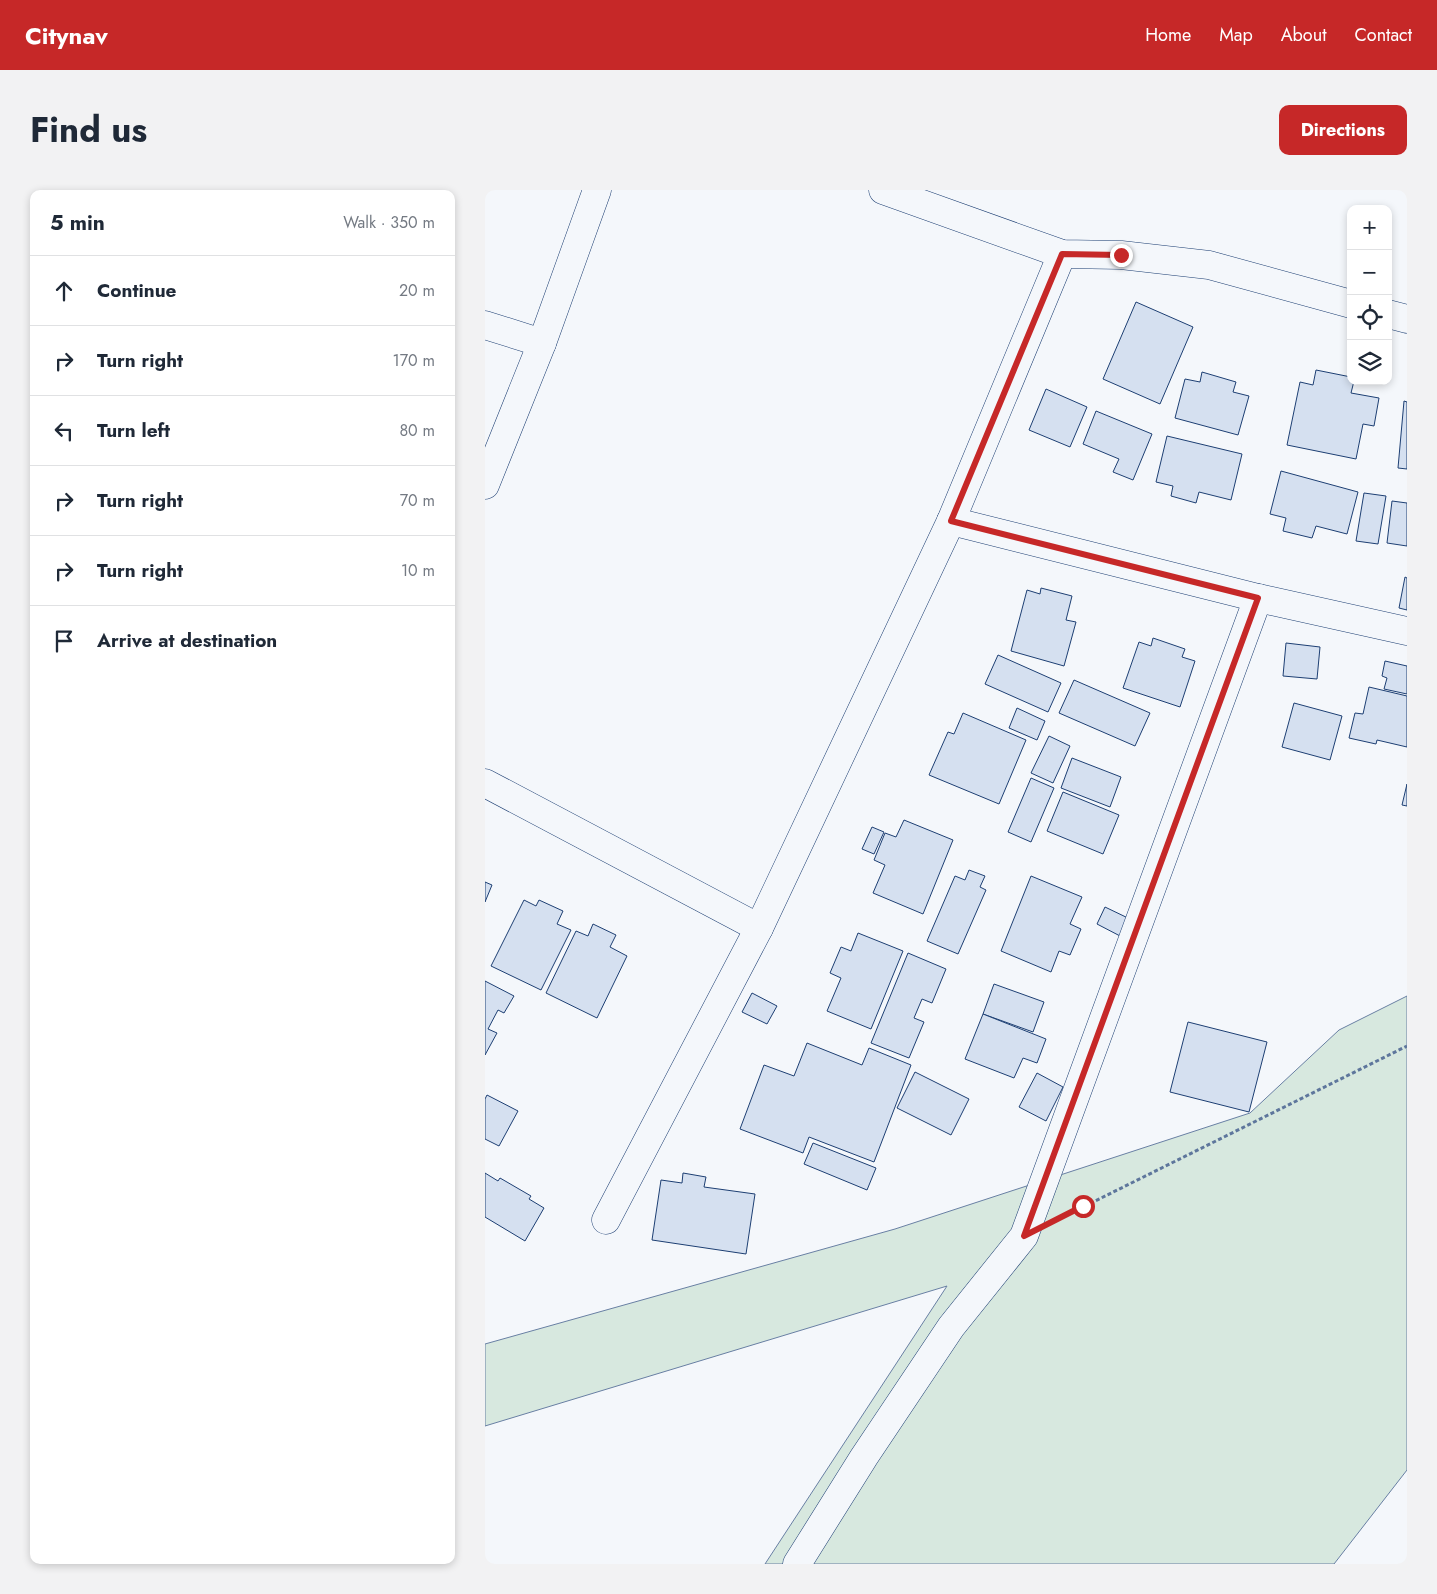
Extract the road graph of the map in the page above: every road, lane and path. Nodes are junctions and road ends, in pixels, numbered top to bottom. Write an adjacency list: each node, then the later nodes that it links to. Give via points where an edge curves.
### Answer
1 (597, 190): 8 (street)
2 (883, 190): 3 (street)
3 (1062, 254): 4 (street, via 1121,255 1209,265); 10 (street)
4 (1347, 303)
5 (1392, 315): 6 (street)
6 (1407, 319)
7 (485, 324): 8 (street)
8 (542, 343): 9 (street)
9 (485, 485)
10 (951, 521): 11 (street); 14 (street)
11 (1258, 598): 12 (street); 17 (street)
12 (1407, 631)
13 (485, 783): 14 (street)
14 (759, 928): 16 (street)
15 (1407, 1046): 17 (path)
16 (606, 1220)
17 (1024, 1236): 18 (street, via 951,1327 864,1456)
18 (797, 1564)

